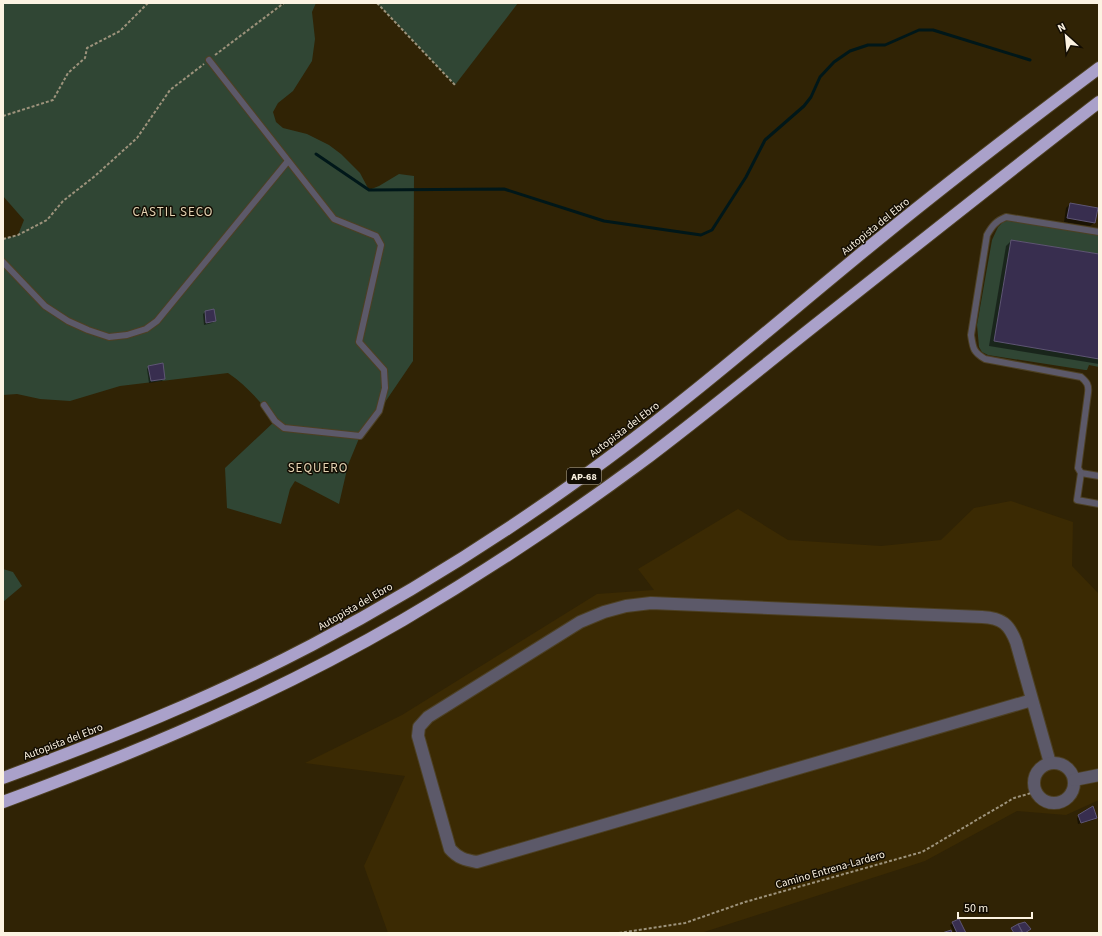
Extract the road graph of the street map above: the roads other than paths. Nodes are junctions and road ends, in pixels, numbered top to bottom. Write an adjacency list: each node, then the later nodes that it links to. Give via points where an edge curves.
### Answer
1 (209, 60): 4 (lane)
2 (1099, 68): 14 (highway, Autopista del Ebro / AP-68, via 886,233 641,433 583,477 440,572 314,644 268,667 135,727)
3 (1099, 102): 16 (highway, AP-68, via 711,409 578,508 476,576 361,644 244,704 142,749)
4 (288, 161): 6 (lane, via 156,321 146,329 127,335 109,336 68,321 45,306); 7 (lane, via 334,219 376,236 381,245 359,342 384,370 385,388 379,412 360,436 284,428 275,421)
5 (1099, 232): 8 (lane, via 1006,217 991,226 987,235 971,335 976,354 984,359 1081,377 1087,381 1089,388 1078,461)
6 (3, 262)
7 (264, 405)
8 (1081, 473): 9 (lane); 10 (lane, via 1077,500)
9 (1099, 476)
10 (1099, 504)
11 (1032, 700): 11 (street, via 1011,630 1007,625 991,617 651,603 626,606 580,622 428,717 419,727 418,736 450,849 456,856 477,862); 12 (street)
12 (1050, 763): 15 (street, via 1068,768); 15 (street, via 1037,771 1034,778 1035,792 1040,798 1053,804 1067,800 1072,794)
13 (1099, 775): 15 (street)
14 (3, 778)
15 (1074, 780)
16 (3, 802)

